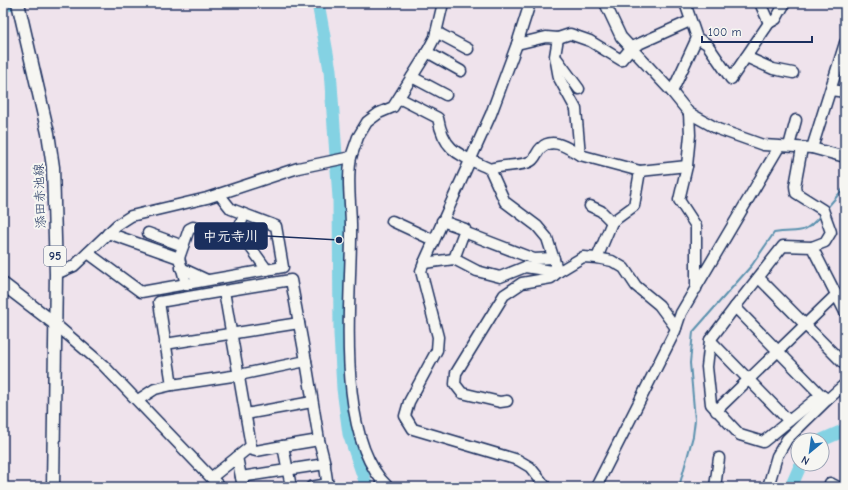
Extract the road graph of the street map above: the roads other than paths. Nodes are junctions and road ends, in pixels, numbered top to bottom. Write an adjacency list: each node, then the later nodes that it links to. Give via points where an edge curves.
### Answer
1 (18, 3): 61 (main road, 添田赤池線 / 95, via 48,133 53,167)
2 (443, 3): 10 (street)
3 (530, 3): 14 (street)
4 (605, 3): 15 (street, via 621,37)
5 (685, 3): 8 (street)
6 (760, 3): 9 (street)
7 (785, 3): 9 (street, via 776,19)
8 (690, 21): 12 (street); 15 (street)
9 (769, 23): 19 (street)
10 (436, 32): 16 (street); 17 (street)
11 (558, 38): 14 (street, via 546,36); 15 (street, via 570,34 577,36 621,60); 18 (street)
12 (697, 38): 19 (street, via 707,44 731,79); 25 (street)
13 (845, 43): 24 (street)
14 (517, 44): 36 (street, via 491,114)
15 (632, 47): 25 (street)
16 (468, 49)
17 (427, 52): 20 (street); 22 (street)
18 (555, 56): 23 (street); 33 (street, via 559,78 576,109)
19 (746, 56): 21 (street, via 773,69)
20 (461, 71)
21 (793, 73)
22 (412, 77): 27 (street); 28 (street)
23 (579, 89)
24 (831, 90): 26 (street); 32 (street)
25 (672, 92): 29 (street)
26 (845, 92)
27 (446, 95)
28 (399, 98): 34 (street, via 393,107 367,122); 36 (street, via 438,118 445,142 455,152)
29 (689, 113): 31 (street, via 718,129 763,145); 37 (street)
30 (796, 120): 31 (street)
31 (784, 146): 32 (street); 67 (street)
32 (807, 148): 35 (street); 52 (street, via 795,186 796,193 823,210 831,232 826,242)
33 (580, 155): 38 (street, via 560,144 551,143 541,148 534,160 528,163); 39 (street)
34 (347, 157): 40 (street, via 298,168); 109 (street, via 352,233 349,373 352,399 362,440 380,480)
35 (845, 157)
36 (470, 160): 38 (street); 44 (street)
37 (687, 166): 39 (street); 67 (street, via 679,200 696,226)
38 (490, 169): 55 (street, via 505,202 537,226 547,238)
39 (640, 172): 45 (street, via 634,206)
40 (220, 194): 42 (street, via 230,209); 47 (street, via 131,216)
41 (590, 206): 45 (street, via 601,211)
42 (244, 215): 49 (street); 59 (street, via 276,226 283,267)
43 (392, 221): 50 (street)
44 (442, 221): 46 (street, via 465,229); 50 (street)
45 (612, 222): 56 (street)
46 (464, 232): 54 (street); 55 (street, via 534,259)
47 (108, 233): 53 (street); 57 (street)
48 (148, 233): 51 (street)
49 (235, 239): 51 (street, via 193,227 189,229); 59 (street, via 249,245)
50 (434, 240): 58 (street)
51 (183, 246): 57 (street)
52 (812, 247): 62 (street, via 783,246); 69 (street)
53 (88, 253): 61 (street, via 74,266); 66 (street, via 141,292)
54 (454, 258): 58 (street); 60 (street, via 477,271 500,278 525,267)
55 (554, 258): 60 (street)
56 (597, 258): 60 (street, via 583,257); 76 (street, via 624,268 636,286 659,305)
57 (180, 263): 63 (street); 66 (street)
58 (424, 263): 110 (street, via 421,271 438,336 437,350 409,402 405,416 410,426 427,434 518,460 530,467)
59 (269, 269): 63 (street); 64 (street)
60 (558, 272): 89 (street, via 551,278 522,283 504,295 456,373 456,384 462,394 500,402)
61 (56, 274): 73 (main road, 添田赤池線 / 95)
62 (759, 278): 71 (street); 75 (street)
63 (207, 280): 66 (street)
64 (273, 283): 68 (street); 74 (street, via 291,280)
65 (3, 284): 73 (main road)
66 (185, 284): 70 (street)
67 (696, 289): 76 (street, via 681,313)
68 (224, 291): 70 (street); 77 (street)
69 (837, 294): 72 (street); 75 (street)
70 (187, 297): 79 (street, via 159,302)
71 (735, 307): 78 (street); 80 (street)
72 (845, 312)
73 (54, 323): 88 (street, via 103,365); 104 (main road, 添田赤池線 / 95)
74 (299, 323): 77 (street); 81 (street)
75 (805, 324): 80 (street); 82 (street)
76 (676, 328): 111 (street)
77 (232, 333): 79 (street); 83 (street)
78 (710, 340): 84 (street); 91 (street, via 707,367 711,404)
79 (166, 344): 86 (street)
80 (778, 351): 84 (street); 87 (street)
81 (306, 361): 83 (street); 90 (street)
82 (845, 365)
83 (239, 374): 86 (street); 92 (street)
84 (748, 380): 91 (street); 93 (street)
85 (845, 384): 87 (street)
86 (172, 385): 88 (street, via 155,389)
87 (824, 397): 93 (street); 113 (street, via 787,439 778,456)
88 (138, 400): 102 (street, via 162,428)
89 (507, 401)
90 (312, 402): 92 (street); 94 (street)
91 (716, 411): 93 (street, via 740,435 763,442)
92 (246, 414): 96 (street, via 251,446)
93 (790, 421)
94 (318, 440): 95 (street); 99 (street)
95 (283, 446): 96 (street, via 256,451); 100 (street)
96 (248, 449): 97 (street)
97 (237, 457): 101 (street); 102 (street)
98 (719, 458): 112 (street)
99 (325, 464): 100 (street); 103 (street)
100 (287, 469): 101 (street); 107 (street)
101 (241, 476): 106 (street)
102 (212, 477): 105 (street)
103 (328, 486): 108 (street)
104 (53, 487)
105 (220, 487)
106 (242, 487)
107 (291, 487)
108 (311, 487)
109 (388, 487)
110 (546, 487)
111 (596, 487)
112 (715, 487)
113 (768, 487)

